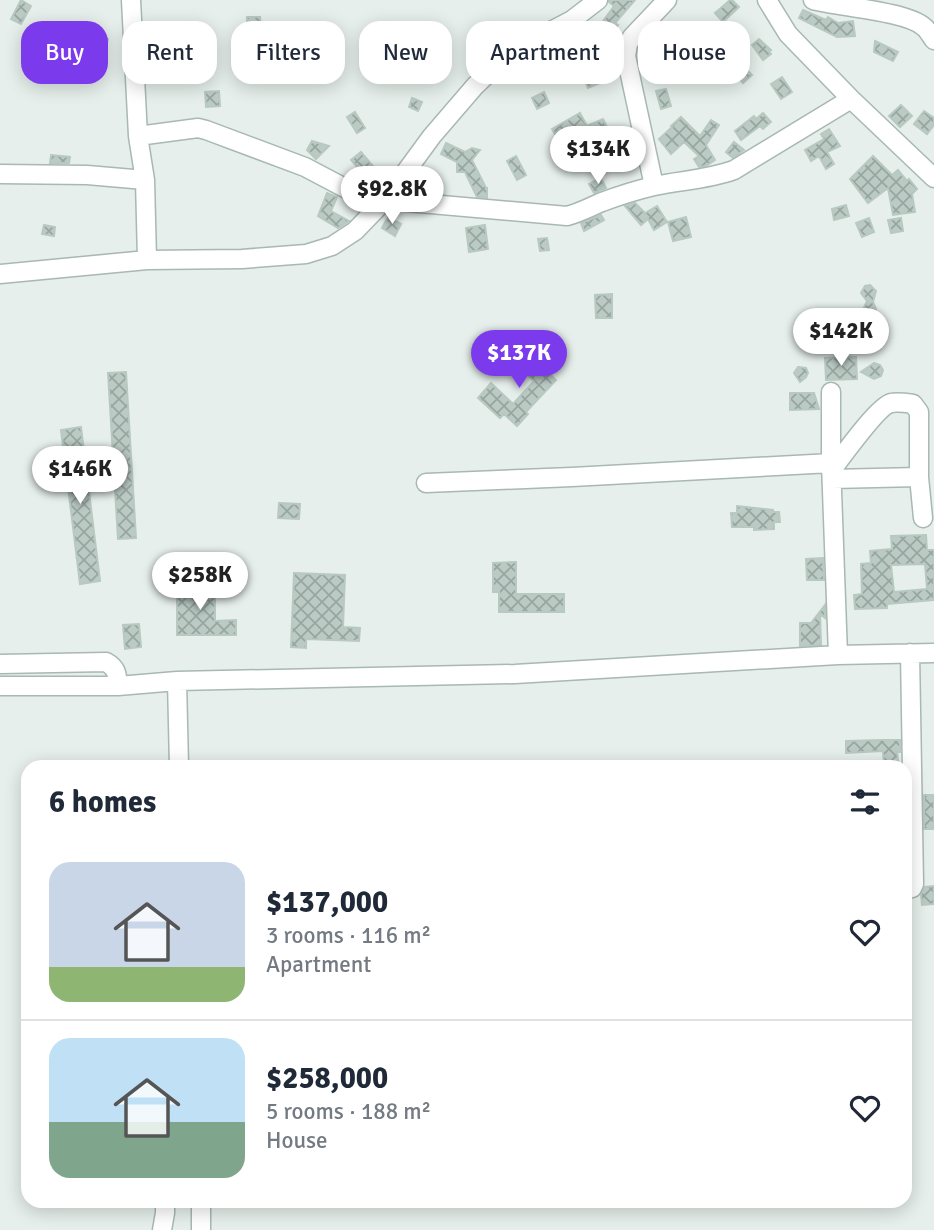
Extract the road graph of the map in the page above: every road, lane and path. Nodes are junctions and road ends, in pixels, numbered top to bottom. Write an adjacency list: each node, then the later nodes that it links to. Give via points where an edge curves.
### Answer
1 (131, 0): 9 (street)
2 (598, 0): 14 (street, via 572,20 509,53 432,136)
3 (667, 0): 13 (street, via 632,37 626,56)
4 (767, 0): 8 (street, via 788,34)
5 (813, 0): 6 (street)
6 (874, 6): 7 (street, via 915,21)
7 (934, 40)
8 (851, 99): 11 (street); 13 (street, via 734,170)
9 (138, 136): 12 (street); 14 (street, via 206,130 305,167)
10 (0, 174): 12 (street)
11 (934, 178)
12 (145, 180): 15 (street)
13 (654, 186): 14 (street, via 567,216)
14 (382, 203): 15 (street, via 355,231 332,246 306,254)
15 (147, 260): 16 (street)
16 (0, 274)
17 (831, 392): 18 (street)
18 (831, 471): 19 (street); 19 (street, via 886,404 913,404 919,412); 20 (street); 24 (street)
19 (919, 477): 21 (street)
20 (426, 483)
21 (923, 518)
22 (909, 653): 23 (street); 24 (street); 30 (street)
23 (934, 653)
24 (838, 655): 26 (street, via 515,674)
25 (0, 664): 27 (street, via 106,662 116,668)
26 (177, 681): 27 (street); 29 (street)
27 (118, 686): 28 (street)
28 (0, 687)
29 (179, 760)
30 (911, 760)
31 (912, 792): 32 (street)
32 (912, 888)
33 (165, 1208): 35 (street)
34 (201, 1208): 36 (street)
35 (162, 1230)
36 (201, 1230)

